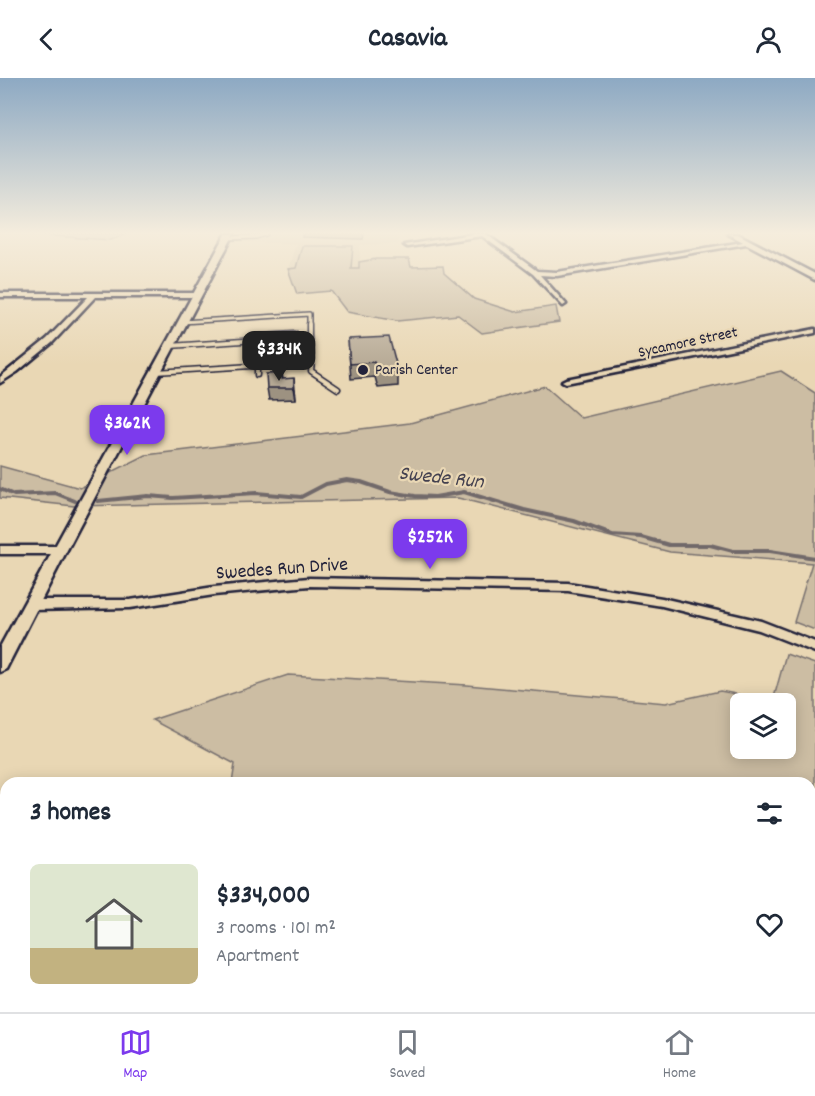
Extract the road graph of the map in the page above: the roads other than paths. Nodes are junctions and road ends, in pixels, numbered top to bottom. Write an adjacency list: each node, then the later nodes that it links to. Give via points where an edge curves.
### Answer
1 (205, 278): 5 (street)
2 (539, 278): 6 (street)
3 (0, 295): 4 (street)
4 (93, 295): 5 (street); 19 (street, via 43,349)
5 (196, 295): 7 (street)
6 (563, 304)
7 (182, 322): 9 (lane, via 309,314); 12 (street)
8 (815, 331): 20 (street, Sycamore Street)
9 (309, 337): 10 (lane); 13 (lane)
10 (289, 339)
11 (260, 340): 12 (lane)
12 (169, 347): 17 (street)
13 (312, 362): 15 (lane); 21 (lane, via 311,371)
14 (283, 363): 16 (lane)
15 (289, 363)
16 (257, 365): 17 (lane); 18 (lane)
17 (155, 372): 23 (street)
18 (257, 375)
19 (0, 381)
20 (566, 381)
21 (338, 389)
22 (0, 550): 23 (street)
23 (59, 550): 24 (street)
24 (32, 604): 25 (street, Swedes Run Drive, via 130,604 309,582 568,587 761,626); 26 (street)
25 (815, 647)
26 (0, 664)

